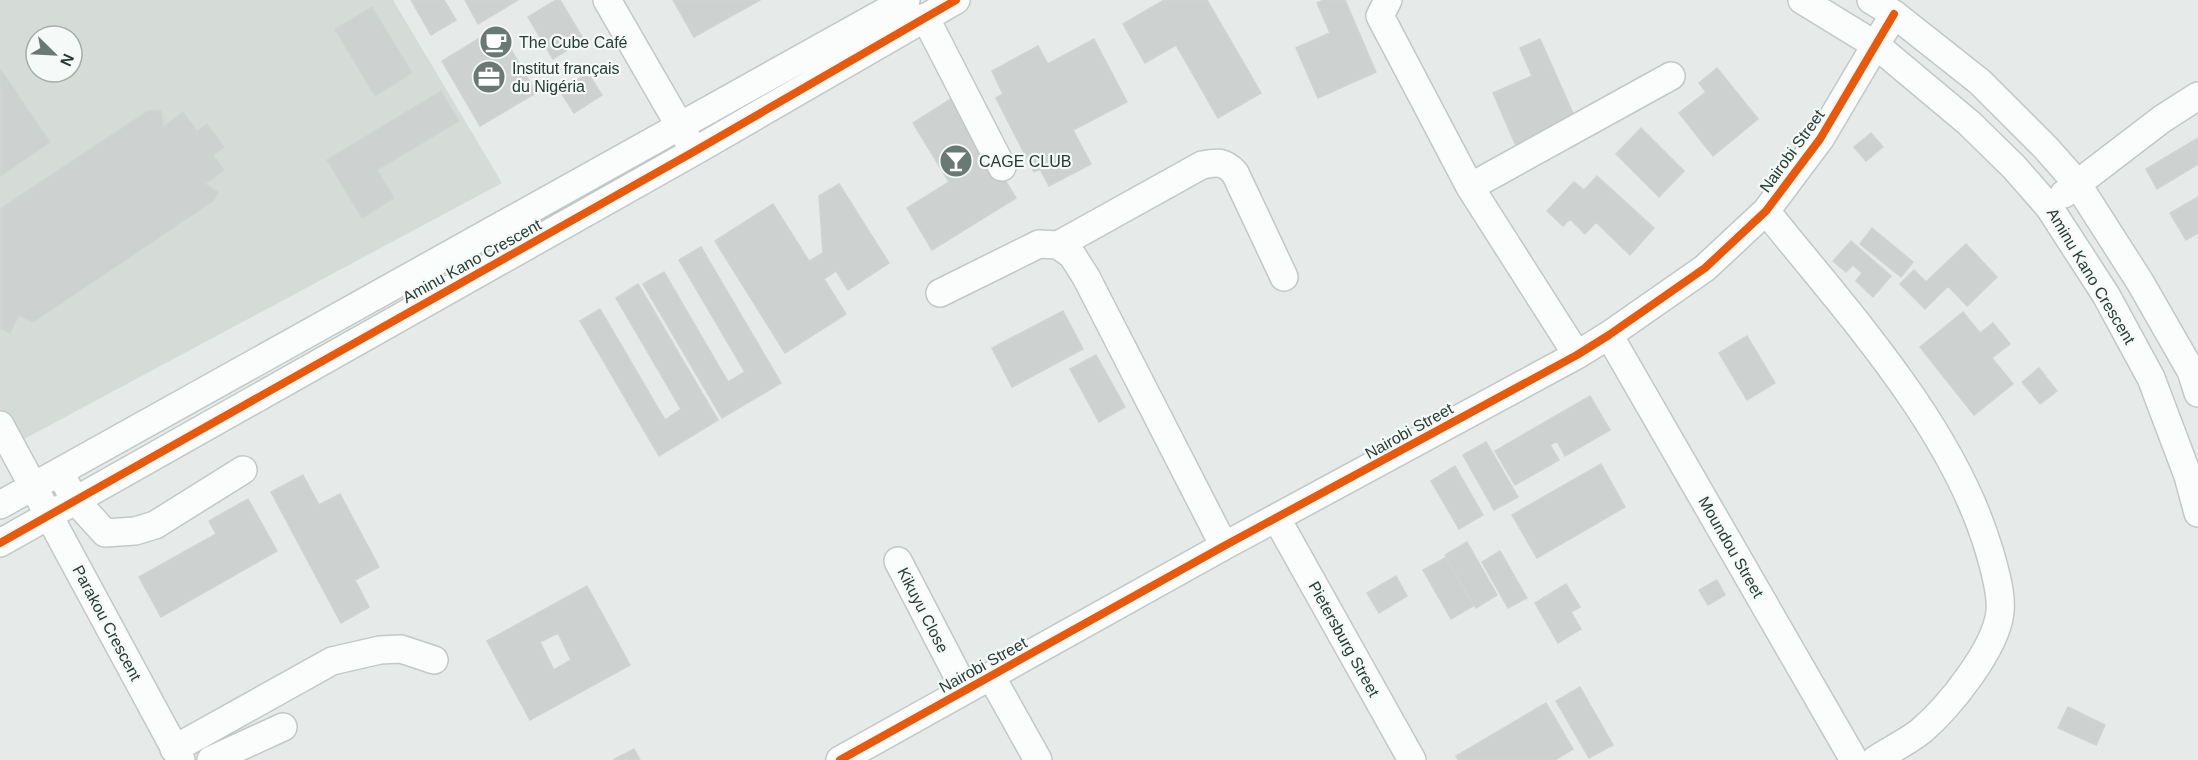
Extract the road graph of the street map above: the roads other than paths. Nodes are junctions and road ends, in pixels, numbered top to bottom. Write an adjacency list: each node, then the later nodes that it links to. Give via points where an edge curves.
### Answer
1 (607, 0): 11 (street)
2 (956, 0): 6 (street, Aminu Kano Crescent)
3 (1388, 0): 15 (street, via 1380,16)
4 (1802, 0): 8 (street, Aminu Kano Crescent)
5 (1871, 0): 7 (street)
6 (916, 9): 11 (street); 12 (street, Aminu Kano Crescent); 13 (street)
7 (1894, 14): 8 (street, Nairobi Street); 14 (street, via 1980,82)
8 (1877, 46): 16 (street, Aminu Kano Crescent, via 1968,123); 17 (street, Nairobi Street, via 1820,139)
9 (1671, 76): 15 (street)
10 (2198, 96): 14 (street)
11 (680, 127): 12 (street); 26 (street)
12 (695, 151): 28 (street, Aminu Kano Crescent)
13 (1002, 167)
14 (2076, 182): 16 (street); 23 (street)
15 (1470, 187): 22 (street)
16 (2049, 207): 30 (street, Aminu Kano Crescent, via 2106,295 2151,378)
17 (1766, 211): 21 (street, Nairobi Street, via 1705,268); 46 (street, via 1918,407 1954,466 1977,515 1996,572 2000,612 1989,647 1963,686 1921,731)
18 (1058, 245): 19 (street, via 1214,162 1227,165 1235,173); 20 (street, via 1039,244); 34 (street, via 1072,255 1086,278)
19 (1284, 277)
20 (940, 293)
21 (1609, 334): 22 (street, Nairobi Street); 45 (street, Moundou Street)
22 (1577, 355): 32 (street, Nairobi Street)
23 (2195, 378)
24 (0, 425): 27 (street, Parakou Crescent)
25 (243, 470): 28 (street, via 155,525 135,531 105,532)
26 (59, 472): 27 (street); 28 (street)
27 (34, 486): 29 (street); 31 (street, Parakou Crescent)
28 (75, 500): 31 (street, Aminu Kano Crescent)
29 (0, 505)
30 (2198, 513)
31 (48, 515): 33 (street, Aminu Kano Crescent); 40 (street, Parakou Crescent)
32 (1277, 519): 34 (street, Nairobi Street); 44 (street, Pietersburg Street)
33 (0, 543)
34 (1224, 546): 37 (street, Nairobi Street)
35 (898, 561): 38 (street, Kikuyu Close)
36 (434, 660): 40 (street, via 402,649 332,661)
37 (991, 676): 38 (street, Nairobi Street); 43 (street)
38 (965, 690): 42 (street, Nairobi Street)
39 (283, 727): 41 (street)
40 (177, 754)
41 (211, 760)
42 (840, 760)
43 (1038, 760)
44 (1412, 760)
45 (1854, 760)
46 (1875, 760)

